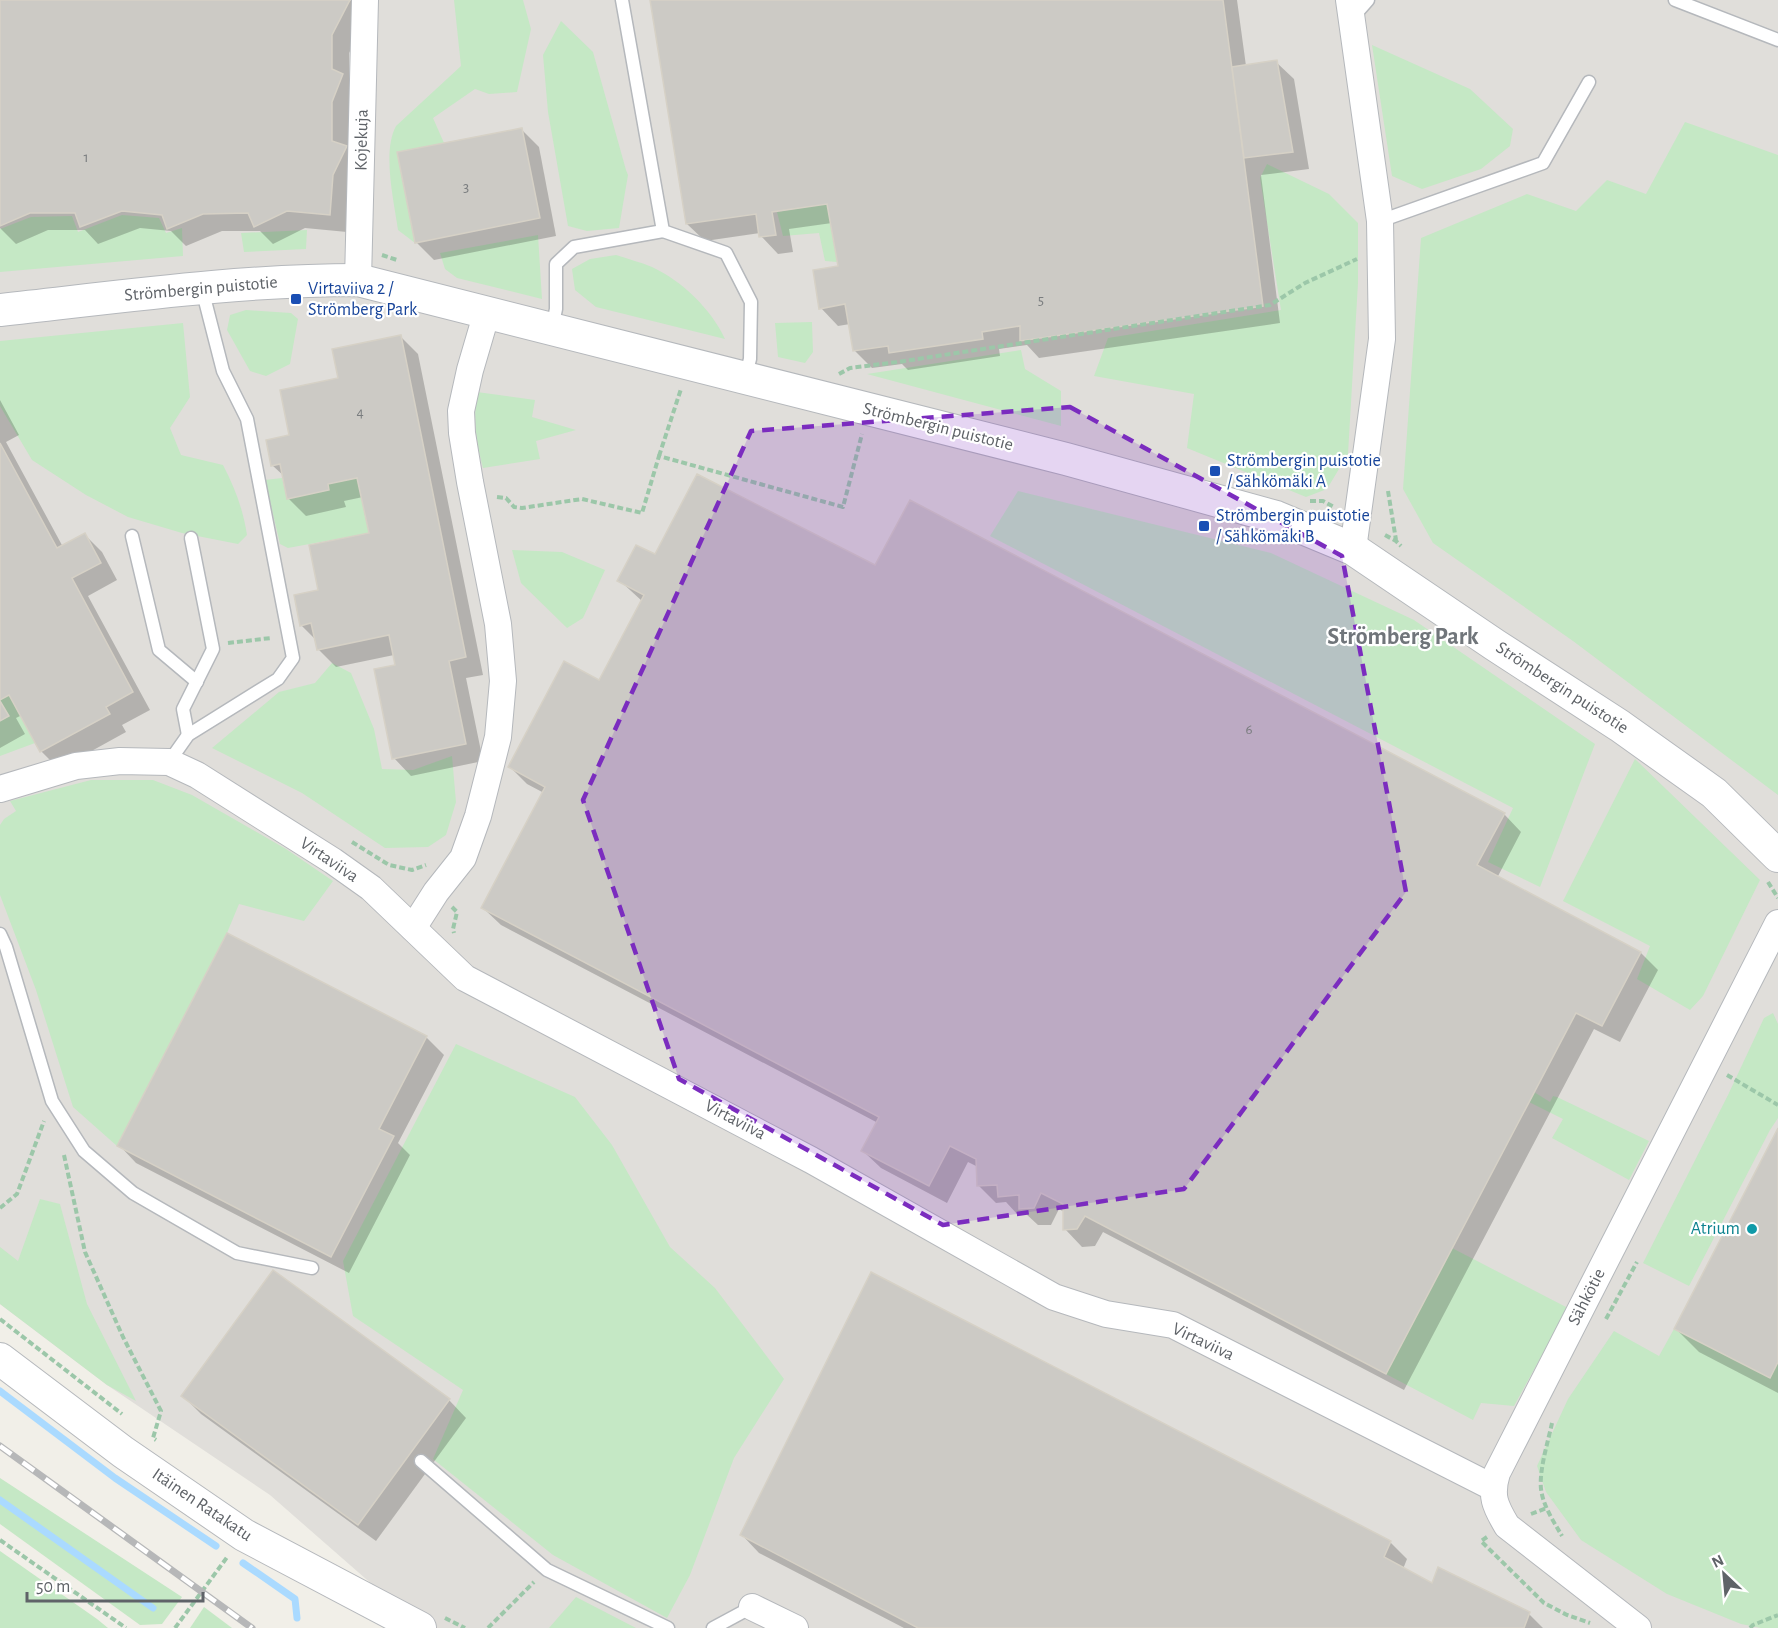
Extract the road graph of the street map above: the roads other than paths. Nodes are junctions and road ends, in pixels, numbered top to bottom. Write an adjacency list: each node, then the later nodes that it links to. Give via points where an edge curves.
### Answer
1 (365, 0): 9 (street, Kojekuja)
2 (622, 0): 8 (lane)
3 (1675, 0): 5 (lane)
4 (1356, 6): 7 (street)
5 (1778, 40)
6 (1589, 82): 7 (lane, via 1543,163)
7 (1380, 221): 17 (street, via 1382,339)
8 (663, 231): 13 (lane, via 574,247 556,264); 14 (lane, via 726,253 751,302 750,359)
9 (358, 280): 10 (street, Strömbergin puistotie); 12 (street, Strömbergin puistotie)
10 (202, 288): 11 (street, Strömbergin puistotie); 19 (lane, via 223,371 247,419 293,658 278,679)
11 (0, 310)
12 (487, 312): 13 (street, Strömbergin puistotie); 24 (street, via 461,411 498,624 503,681 498,737 463,858)
13 (552, 329): 14 (street, Strömbergin puistotie)
14 (745, 378): 17 (street, Strömbergin puistotie, via 1207,496 1276,517)
15 (132, 536): 18 (lane, via 159,650)
16 (191, 538): 18 (lane, via 213,649)
17 (1353, 549): 22 (street, Strömbergin puistotie, via 1714,793)
18 (197, 682): 19 (lane, via 183,709)
19 (188, 735): 20 (lane)
20 (169, 762): 21 (street, Virtaviiva, via 120,760 76,766); 24 (street, Virtaviiva, via 197,775 333,861 371,888)
21 (0, 789)
22 (1773, 868)
23 (1778, 923): 29 (street, Sähkötie)
24 (413, 928): 29 (street, Virtaviiva, via 465,978 811,1160 1054,1297 1106,1314 1173,1325)
25 (0, 934): 26 (lane, via 52,1101 84,1151 133,1193 237,1253)
26 (312, 1268)
27 (0, 1359): 31 (street, Itäinen Ratakatu, via 123,1452 244,1535)
28 (421, 1461): 32 (lane, via 548,1569)
29 (1492, 1487): 35 (street, via 1494,1504 1507,1526)
30 (752, 1607): 33 (lane); 34 (street)
31 (420, 1628)
32 (668, 1628)
33 (713, 1628)
34 (795, 1628)
35 (1638, 1628)

